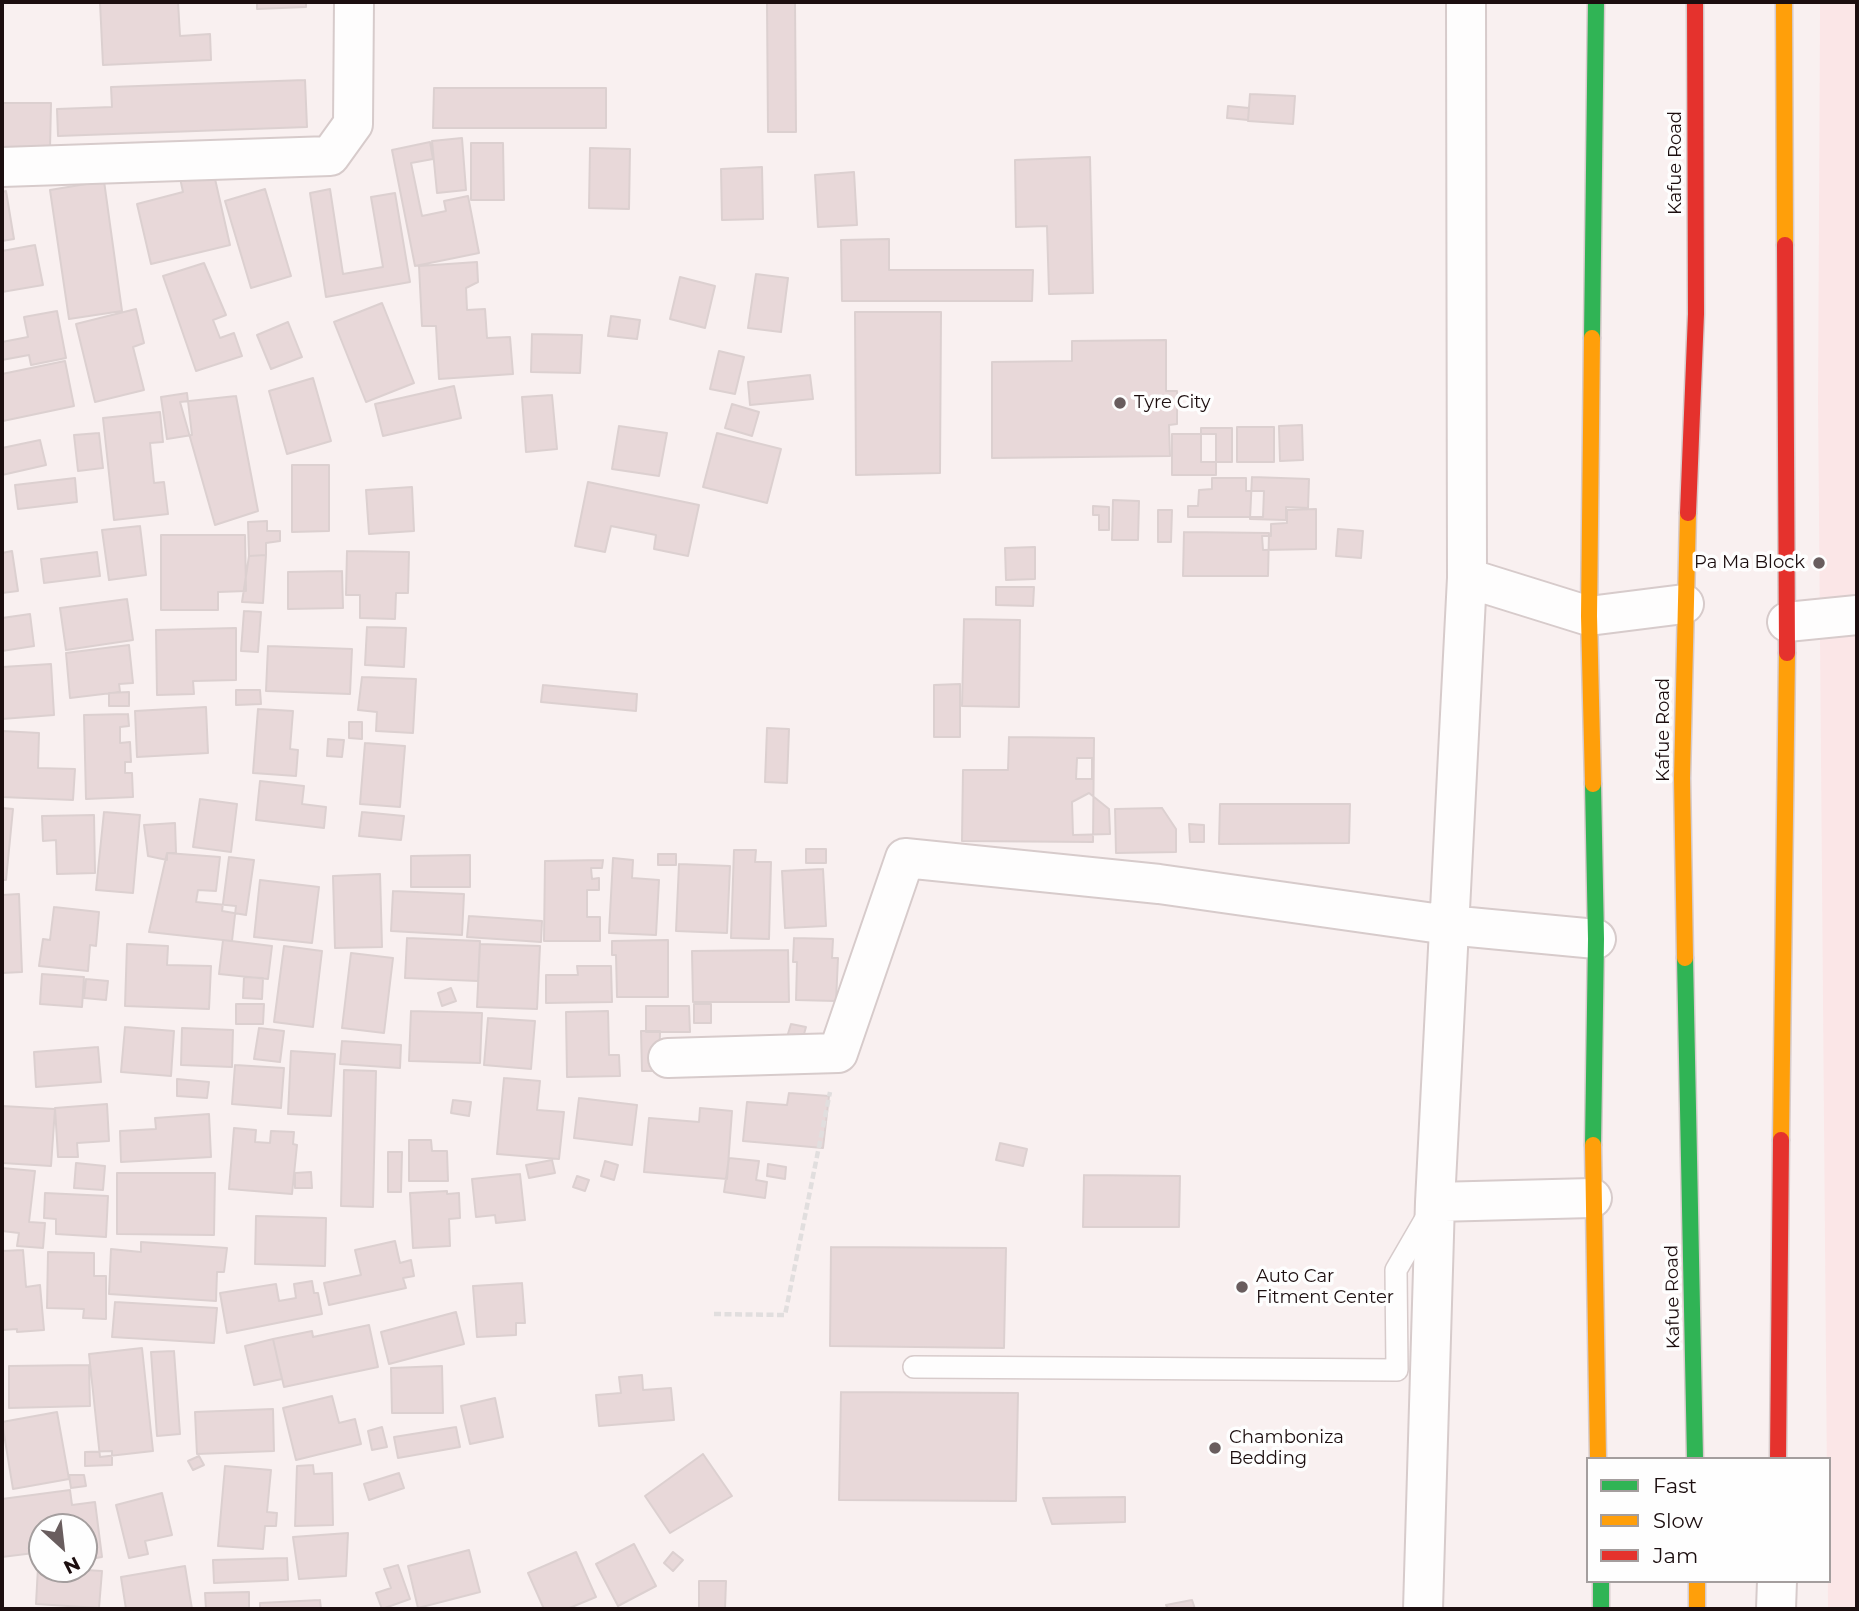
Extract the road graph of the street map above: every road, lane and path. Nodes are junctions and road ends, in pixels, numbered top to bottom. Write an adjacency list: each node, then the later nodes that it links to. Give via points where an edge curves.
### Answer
1 (354, 2): 6 (street, via 353,124 330,156)
2 (1466, 2): 7 (street)
3 (1597, 2): 10 (main road)
4 (1695, 2): 8 (main road, Kafue Road, via 1696,314)
5 (1784, 2): 11 (main road)
6 (2, 167)
7 (1467, 578): 10 (street); 12 (street)
8 (1684, 604): 10 (street); 21 (main road, Kafue Road)
9 (1857, 615): 11 (street)
10 (1589, 616): 13 (main road)
11 (1787, 621): 22 (main road)
12 (1448, 925): 13 (street); 14 (street, via 1159,884 905,858); 17 (street)
13 (1596, 939): 16 (main road)
14 (838, 1053): 15 (street); 18 (path, via 785,1315)
15 (668, 1058)
16 (1592, 1198): 17 (street); 20 (main road)
17 (1435, 1202): 19 (lane, via 1396,1270 1397,1370); 26 (street)
18 (714, 1314)
19 (914, 1367)
20 (1598, 1457)
21 (1695, 1457)
22 (1778, 1457)
23 (1601, 1583): 27 (main road)
24 (1697, 1583): 28 (main road)
25 (1777, 1583): 29 (street)
26 (1423, 1609)
27 (1601, 1609)
28 (1697, 1609)
29 (1776, 1609)

